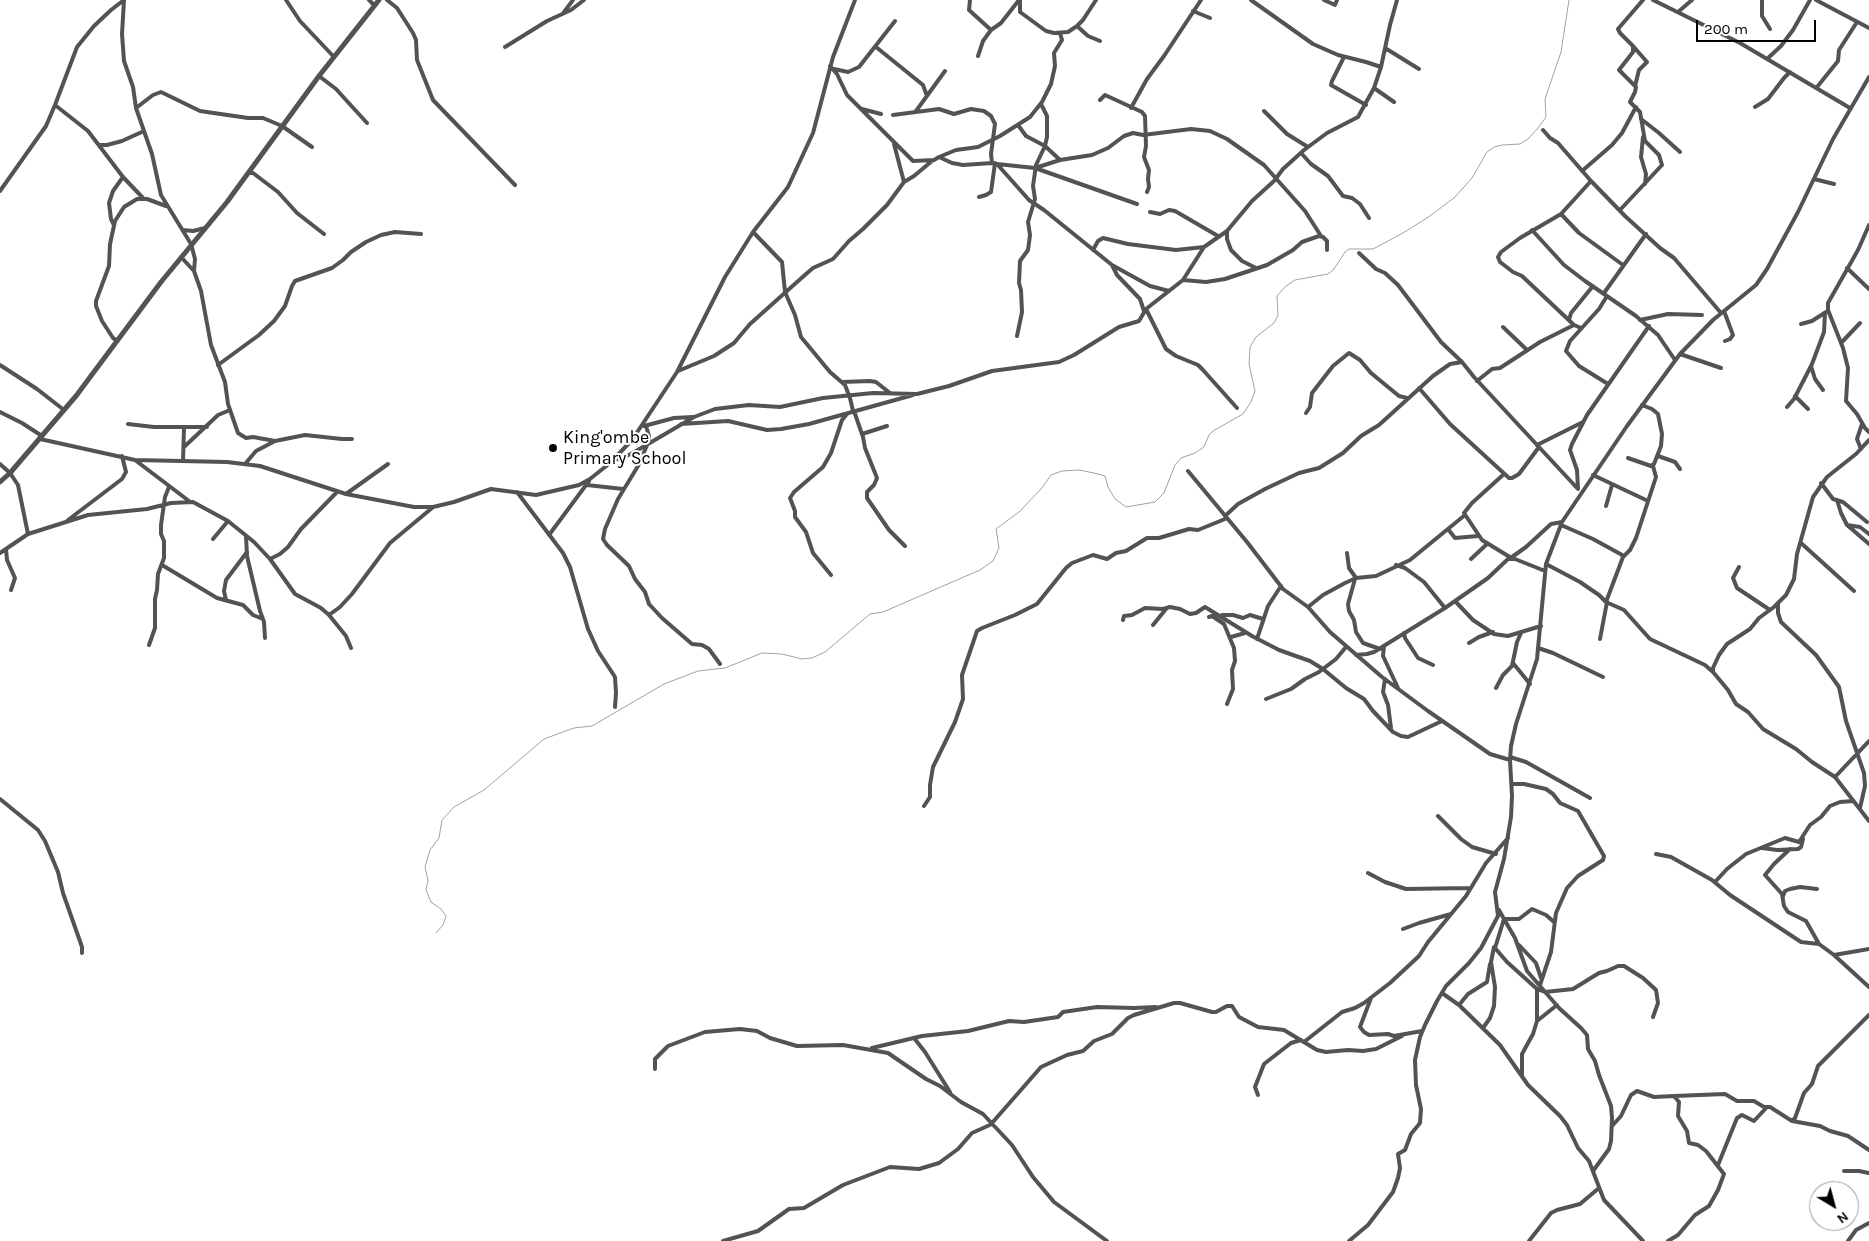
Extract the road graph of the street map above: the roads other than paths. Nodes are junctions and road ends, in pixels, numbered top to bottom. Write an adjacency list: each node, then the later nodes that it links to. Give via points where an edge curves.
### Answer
1 (286, 0): 40 (street)
2 (369, 0): 22 (street)
3 (379, 0): 22 (street)
4 (387, 0): 101 (street, via 397,8 414,33 417,60 433,100)
5 (573, 0): 25 (street)
6 (584, 0): 25 (street)
7 (855, 0): 43 (street)
8 (970, 0): 32 (street, via 969,10)
9 (1019, 0): 32 (street, via 1001,23); 33 (street, via 1018,10 1022,14 1046,31)
10 (1096, 0): 29 (street)
11 (1201, 0): 23 (street)
12 (1251, 0): 41 (street, via 1309,41)
13 (1324, 0): 14 (street, via 1335,5)
14 (1338, 0)
15 (1397, 0): 38 (street)
16 (1643, 0): 35 (street, via 1618,29)
17 (1653, 0): 24 (street)
18 (1692, 0): 24 (street)
19 (1762, 0): 31 (street, via 1762,16)
20 (1810, 0): 42 (street, via 1793,30)
21 (1816, 0): 28 (street)
22 (374, 5): 40 (street)
23 (1193, 11): 26 (street); 63 (street)
24 (1678, 12): 42 (street)
25 (563, 13): 36 (street)
26 (1210, 18)
27 (895, 21): 37 (street)
28 (1858, 22): 30 (street); 51 (street, via 1839,50 1838,61)
29 (1077, 26): 33 (street); 34 (street)
30 (1869, 28)
31 (1770, 29)
32 (991, 30): 39 (street)
33 (1060, 33): 56 (street, via 1062,40 1054,53 1051,84)
34 (1100, 41)
35 (1632, 46): 50 (street, via 1647,62 1639,70); 50 (street, via 1633,53 1619,70)
36 (505, 47)
37 (876, 47): 43 (street, via 854,71); 53 (street, via 923,85)
38 (1385, 48): 44 (street); 45 (street)
39 (978, 56)
40 (334, 57): 48 (street)
41 (1344, 57): 44 (street); 58 (street, via 1331,86)
42 (1767, 59): 47 (street)
43 (832, 68): 62 (street, via 847,95); 119 (street, via 816,123 795,174)
44 (1381, 68): 52 (street)
45 (1419, 69)
46 (945, 71): 53 (street)
47 (1790, 72): 51 (street); 60 (street, via 1768,99)
48 (319, 76): 70 (street); 72 (street)
49 (1869, 77): 64 (street)
50 (1635, 86): 59 (street, via 1630,102)
51 (1817, 87): 64 (street)
52 (1374, 88): 55 (street); 58 (street)
53 (927, 96): 65 (street)
54 (1100, 100): 63 (street, via 1105,95)
55 (1394, 102)
56 (1041, 104): 71 (street); 80 (street, via 1047,116)
57 (55, 105): 61 (street, via 77,47 94,26 124,0 122,49); 79 (street); 102 (street, via 37,140)
58 (1366, 105): 82 (street, via 1355,120 1327,133)
59 (1636, 107): 69 (street); 92 (street, via 1609,149)
60 (1755, 107)
61 (136, 108): 72 (street, via 161,92 200,111 263,118); 74 (street)
62 (860, 108): 67 (street); 78 (street)
63 (1131, 108): 75 (street, via 1146,116)
64 (1850, 108): 96 (street)
65 (916, 111): 68 (street); 77 (street, via 939,109 954,114 971,109 984,111 994,120)
66 (1264, 111): 82 (street, via 1287,134)
67 (881, 114)
68 (893, 114)
69 (1641, 120): 76 (street); 83 (street)
70 (368, 123)
71 (1018, 125): 77 (street); 80 (street, via 1026,136)
72 (282, 126): 81 (street); 93 (street)
73 (1543, 130): 92 (street)
74 (144, 131): 79 (street, via 107,146); 108 (street)
75 (1146, 134): 87 (street, via 1129,134 1092,155); 95 (street, via 1191,129 1210,131 1262,163); 103 (street)
76 (1643, 136): 99 (street, via 1641,157); 99 (street, via 1662,163)
77 (994, 139): 85 (street, via 978,148 956,150); 89 (street, via 992,154)
78 (893, 142): 88 (street); 98 (street)
79 (100, 145): 94 (street)
80 (1045, 146): 87 (street); 90 (street)
81 (312, 147)
82 (1308, 147): 84 (street)
83 (1680, 152)
84 (1301, 153): 95 (street); 112 (street, via 1328,176 1343,196 1360,204)
85 (939, 157): 86 (street); 89 (street, via 963,165)
86 (934, 160): 88 (street); 91 (street)
87 (1060, 160): 90 (street)
88 (913, 161): 91 (street)
89 (995, 164): 90 (street); 104 (street, via 991,192); 106 (street)
90 (1035, 168): 106 (street, via 1035,199); 107 (street)
91 (921, 170): 98 (street)
92 (1582, 171): 97 (street)
93 (249, 172): 115 (street); 120 (street, via 278,192 297,213)
94 (123, 177): 105 (street); 113 (street, via 109,203)
95 (1276, 179): 118 (street); 124 (street, via 1306,211)
96 (1814, 179): 100 (street); 143 (street, via 1756,285)
97 (1591, 181): 109 (street); 111 (street)
98 (904, 182): 140 (street, via 887,205 848,240 833,260 813,268)
99 (1645, 184): 109 (street)
100 (1834, 184)
101 (514, 185)
102 (0, 191)
103 (1147, 192)
104 (979, 197)
105 (143, 198): 108 (street); 113 (street, via 124,207)
106 (1032, 203): 127 (street); 154 (street, via 1028,250 1022,255 1019,270 1022,310)
107 (1137, 204)
108 (166, 206): 116 (street)
109 (1620, 210): 122 (street)
110 (1150, 212): 123 (street, via 1175,211)
111 (1561, 214): 117 (street); 132 (street, via 1579,233)
112 (1369, 218)
113 (114, 224): 155 (street, via 109,266 96,306)
114 (1869, 225): 134 (street)
115 (205, 228): 116 (street); 125 (street)
116 (183, 230): 125 (street)
117 (1532, 230): 137 (street, via 1564,264); 146 (street, via 1501,252 1498,260 1522,276)
118 (1227, 231): 123 (street); 133 (street, via 1231,250 1242,262)
119 (753, 232): 140 (street, via 782,262); 166 (street, via 725,277)
120 (324, 234)
121 (421, 234): 163 (street, via 395,232 380,235 332,268 295,281 277,317 259,335)
122 (1646, 234): 132 (street); 143 (street, via 1674,258)
123 (1218, 236): 126 (street)
124 (1321, 236): 128 (street, via 1327,240); 133 (street, via 1306,240 1271,263)
125 (191, 244): 130 (street); 135 (street)
126 (1204, 247): 127 (street, via 1176,250 1103,238); 136 (street)
127 (1093, 250): 131 (street)
128 (1327, 250)
129 (1359, 253): 161 (street, via 1393,279 1441,342)
130 (181, 257): 135 (street); 155 (street)
131 (1112, 265): 139 (street, via 1150,286); 142 (street, via 1117,275 1140,298)
132 (1624, 265): 141 (street)
133 (1256, 268): 136 (street, via 1215,281)
134 (1847, 268): 138 (street); 144 (street)
135 (194, 271): 163 (street)
136 (1183, 280): 139 (street)
137 (1593, 286): 141 (street); 146 (street)
138 (1869, 289)
139 (1169, 291): 142 (street)
140 (785, 292): 166 (street, via 734,343 714,356); 168 (street, via 801,337 832,375)
141 (1606, 294): 147 (street); 153 (street, via 1599,309)
142 (1145, 310): 173 (street, via 1139,321 1119,328 1059,362 992,371); 179 (street, via 1166,349 1203,370)
143 (1722, 312): 156 (street, via 1733,335); 159 (street)
144 (1826, 312): 149 (street); 157 (street); 164 (street, via 1824,332)
145 (1702, 315): 147 (street, via 1668,314)
146 (1569, 320): 150 (street)
147 (1640, 320): 151 (street)
148 (1860, 323): 157 (street)
149 (1801, 324)
150 (1574, 325): 153 (street); 158 (street)
151 (1649, 326): 160 (street); 169 (street)
152 (1503, 327): 158 (street)
153 (1581, 328): 169 (street, via 1566,351 1580,366)
154 (1017, 336)
155 (116, 340): 181 (street)
156 (1725, 341)
157 (1841, 343): 190 (street, via 1848,368 1846,401)
158 (1527, 350): 167 (street, via 1500,368 1486,372)
159 (1680, 354): 160 (street); 165 (street)
160 (1675, 360): 177 (street)
161 (1462, 362): 167 (street); 170 (street, via 1450,364)
162 (0, 365): 181 (street)
163 (218, 365): 182 (street)
164 (1812, 366): 171 (street); 175 (street)
165 (1720, 368)
166 (677, 372): 191 (street)
167 (1477, 381): 203 (street)
168 (842, 382): 172 (street, via 870,381); 174 (street)
169 (1608, 384): 187 (street)
170 (1419, 388): 176 (street); 218 (street, via 1450,424)
171 (1823, 390)
172 (892, 394): 173 (street); 174 (street)
173 (917, 394): 183 (street)
174 (849, 395): 183 (street); 186 (street, via 780,407 722,407)
175 (1795, 396): 178 (street); 180 (street)
176 (1407, 398): 185 (street, via 1399,396 1349,353 1332,366 1312,393); 239 (street, via 1343,453 1319,468 1299,473 1260,491 1234,507)
177 (1642, 405): 206 (street, via 1658,414 1662,439); 219 (street)
178 (1787, 407)
179 (1237, 408)
180 (1808, 409)
181 (64, 410): 197 (street)
182 (230, 410): 193 (street, via 218,415); 200 (street, via 240,435)
183 (852, 411): 189 (street, via 809,424 773,430 728,421); 196 (street); 270 (street, via 842,420 823,467 790,498 795,517 806,532 813,553)
184 (0, 412): 197 (street)
185 (1306, 413)
186 (694, 417): 189 (street); 191 (street, via 674,418)
187 (1583, 422): 203 (street); 227 (street, via 1570,450 1578,473)
188 (128, 424): 194 (street)
189 (681, 424): 201 (street)
190 (1862, 424): 195 (street); 204 (street, via 1857,439)
191 (644, 426): 201 (street, via 649,436); 210 (street)
192 (887, 426): 196 (street)
193 (207, 427): 194 (street); 202 (street)
194 (184, 428): 202 (street)
195 (1869, 432)
196 (862, 434): 256 (street, via 877,478 867,492 867,498 889,530)
197 (41, 438): 205 (street); 217 (street)
198 (352, 439): 200 (street, via 305,435)
199 (1869, 440): 204 (street)
200 (275, 441): 212 (street, via 256,451)
201 (648, 443): 210 (street); 226 (street)
202 (184, 446): 209 (street)
203 (1538, 446): 218 (street, via 1516,477 1509,478); 227 (street)
204 (1861, 449): 222 (street)
205 (122, 456): 208 (street); 240 (street, via 126,472 122,479)
206 (1658, 456): 214 (street); 215 (street, via 1675,462)
207 (1628, 458): 214 (street)
208 (135, 460): 209 (street); 225 (street)
209 (183, 460): 212 (street)
210 (611, 462): 220 (street)
211 (0, 464): 217 (street)
212 (245, 464): 228 (street, via 269,468)
213 (388, 464): 230 (street)
214 (1653, 466): 234 (street, via 1656,478)
215 (1680, 469)
216 (1188, 471): 239 (street)
217 (10, 473): 221 (street); 247 (street, via 19,488)
218 (1504, 474): 238 (street, via 1472,503)
219 (1593, 475): 224 (street); 231 (street)
220 (590, 479): 223 (street); 229 (street, via 542,494)
221 (0, 482)
222 (1821, 484): 232 (street); 253 (street, via 1810,505)
223 (586, 485): 226 (street); 249 (street)
224 (1612, 485): 234 (street); 236 (street)
225 (169, 487): 233 (street); 235 (street)
226 (623, 488): 308 (street, via 605,529 604,542 629,566 650,605 662,618 692,644 710,649)
227 (1578, 488): 231 (street)
228 (337, 492): 230 (street); 263 (street, via 301,528 288,547)
229 (517, 492): 237 (street, via 491,489); 249 (street)
230 (346, 494): 237 (street, via 414,507)
231 (1579, 495): 243 (street)
232 (1837, 500): 242 (street); 244 (street)
233 (189, 501): 235 (street); 241 (street)
234 (1648, 501): 261 (street, via 1636,538)
235 (164, 505): 240 (street, via 93,514); 266 (street, via 160,530 164,541)
236 (1606, 506)
237 (432, 507): 283 (street, via 390,543 352,594)
238 (1465, 515): 246 (street); 251 (street)
239 (1225, 517): 272 (street); 330 (street, via 1198,530 1145,538 1108,559 1093,555 1072,563 1037,604 977,631 962,675 963,699 933,767 930,797)
240 (66, 521): 247 (street)
241 (228, 521): 250 (street); 252 (street)
242 (1868, 521): 245 (street)
243 (1561, 523): 261 (street); 262 (street, via 1551,524); 265 (street)
244 (1847, 525): 245 (street); 255 (street)
245 (1862, 528): 248 (street)
246 (1448, 529): 251 (street, via 1455,538); 267 (street, via 1414,557)
247 (28, 534): 257 (street)
248 (1869, 534)
249 (549, 535): 319 (street, via 570,567 588,629 615,677)
250 (246, 536): 258 (street); 263 (street)
251 (1478, 536): 254 (street)
252 (213, 539)
253 (1801, 543): 274 (street); 278 (street, via 1793,582)
254 (1486, 544): 262 (street); 264 (street)
255 (1869, 544)
256 (906, 546)
257 (6, 549): 259 (street); 273 (street, via 15,578)
258 (247, 552): 275 (street, via 226,580); 286 (street)
259 (0, 553)
260 (1347, 553): 271 (street, via 1349,568)
261 (1624, 556): 277 (street)
262 (1512, 558): 269 (street); 276 (street)
263 (270, 559): 283 (street, via 295,594)
264 (1471, 559)
265 (1546, 564): 269 (street); 277 (street, via 1580,582)
266 (162, 565): 275 (street, via 217,598); 300 (street, via 155,599 155,628)
267 (1396, 565): 271 (street, via 1376,576); 281 (street, via 1424,582)
268 (1739, 567): 282 (street, via 1733,578 1737,588)
269 (1546, 571): 290 (street)
270 (832, 575)
271 (1356, 579): 279 (street, via 1328,591); 305 (street, via 1348,604 1356,632 1363,643)
272 (1280, 586): 279 (street); 287 (street)
273 (12, 590)
274 (1854, 591)
275 (226, 600): 286 (street, via 243,605)
276 (1455, 601): 281 (street); 291 (street, via 1473,620)
277 (1606, 602): 298 (street); 311 (street, via 1628,613 1650,639)
278 (1778, 603): 282 (street); 323 (street, via 1781,622 1816,655 1839,687 1846,721)
279 (1308, 607): 302 (street)
280 (1166, 608): 284 (street, via 1190,614 1205,606); 288 (street, via 1145,608 1124,616); 289 (street)
281 (1445, 608): 294 (street)
282 (1770, 610): 311 (street, via 1746,633 1727,644)
283 (329, 615): 303 (street)
284 (1220, 616): 287 (street, via 1243,618 1250,615); 293 (street)
285 (1209, 617): 295 (street, via 1224,624)
286 (263, 619): 296 (street)
287 (1263, 619): 297 (street)
288 (1123, 620)
289 (1153, 624)
290 (1541, 626): 292 (street); 304 (street)
291 (1492, 632): 292 (street, via 1503,636); 299 (street)
292 (1521, 632): 307 (street)
293 (1246, 633): 295 (street); 297 (street)
294 (1404, 633): 301 (street); 309 (street, via 1418,658)
295 (1231, 637): 318 (street, via 1235,661 1233,689)
296 (265, 638)
297 (1257, 639): 310 (street, via 1310,660)
298 (1600, 639)
299 (1469, 643)
300 (148, 645)
301 (1385, 645): 305 (street); 316 (street, via 1383,656)
302 (1346, 647): 306 (street); 310 (street)
303 (351, 648)
304 (1538, 648): 312 (street); 314 (street)
305 (1380, 649): 306 (street)
306 (1356, 655): 313 (street)
307 (1513, 663): 314 (street); 315 (street)
308 (720, 664)
309 (1434, 665)
310 (1323, 669): 317 (street, via 1291,689); 321 (street, via 1364,699)
311 (1713, 672): 325 (street, via 1733,701 1763,729)
312 (1603, 677)
313 (1385, 680): 316 (street); 321 (street, via 1383,692)
314 (1530, 684): 324 (street, via 1516,724)
315 (1496, 688)
316 (1399, 690): 320 (street)
317 (1266, 698)
318 (1227, 704)
319 (615, 707)
320 (1442, 721): 321 (street, via 1408,736 1401,736); 324 (street, via 1490,754)
321 (1391, 729)
322 (1869, 741): 323 (street)
323 (1858, 754): 325 (street); 331 (street, via 1864,778)
324 (1510, 758): 326 (street); 327 (street, via 1526,762)
325 (1834, 777): 329 (street)
326 (1512, 784): 335 (street); 349 (street, via 1546,789 1563,805 1578,811 1604,856 1598,864 1571,882)
327 (1590, 798)
328 (0, 799): 355 (street, via 38,830 45,841 58,872)
329 (1854, 801): 331 (street); 336 (street, via 1830,806 1810,825)
330 (924, 806)
331 (1860, 808): 332 (street)
332 (1867, 812): 334 (street)
333 (1438, 816): 339 (street, via 1472,846)
334 (1869, 820)
335 (1508, 837): 339 (street); 346 (street, via 1495,892)
336 (1803, 837): 337 (street, via 1799,842 1785,838); 338 (street, via 1800,848)
337 (1760, 848): 338 (street); 342 (street, via 1734,863)
338 (1790, 849): 345 (street, via 1766,875)
339 (1496, 854): 343 (street)
340 (1656, 854): 342 (street, via 1671,857)
341 (1368, 873): 343 (street, via 1406,889)
342 (1715, 882): 352 (street, via 1801,942)
343 (1470, 888): 347 (street)
344 (1816, 889): 345 (street, via 1790,889)
345 (1783, 896): 352 (street, via 1788,912 1806,921)
346 (1498, 908): 348 (street); 362 (street, via 1496,920 1481,948)
347 (1451, 914): 350 (street); 363 (street, via 1419,956)
348 (1504, 919): 349 (street, via 1519,919 1532,909); 351 (street); 353 (street)
349 (1554, 922): 358 (street, via 1553,941)
350 (1403, 930)
351 (1517, 944): 358 (street, via 1536,963); 359 (street, via 1527,971)
352 (1819, 944): 356 (street)
353 (1495, 946): 357 (street); 359 (street, via 1507,962)
354 (1869, 949): 356 (street)
355 (82, 953)
356 (1834, 955): 360 (street)
357 (1491, 962): 364 (street, via 1487,982 1468,994); 370 (street, via 1494,1006)
358 (1541, 979): 359 (street)
359 (1539, 987): 361 (street); 369 (street)
360 (1869, 987)
361 (1545, 992): 365 (street); 368 (street, via 1573,989 1599,972 1624,966 1656,990 1658,1003)
362 (1442, 993): 364 (street); 371 (street)
363 (1371, 998): 372 (street, via 1360,1027 1369,1035); 374 (street, via 1342,1012)
364 (1459, 1005): 370 (street)
365 (1556, 1005): 369 (street); 384 (street, via 1586,1035 1588,1049 1611,1106)
366 (1160, 1007): 373 (street, via 1097,1007 1063,1012 1057,1017); 374 (street, via 1180,1003 1215,1012 1232,1006 1239,1017 1258,1027 1284,1030); 383 (street, via 1128,1018 1112,1034 1089,1044 1081,1052 1041,1067)
367 (1869, 1014): 382 (street, via 1818,1066)
368 (1653, 1017)
369 (1537, 1021): 377 (street, via 1520,1060)
370 (1483, 1028): 377 (street, via 1500,1045)
371 (1422, 1031): 372 (street); 394 (street, via 1415,1060 1420,1123 1411,1134 1405,1150 1398,1154 1400,1168 1393,1192 1368,1225)
372 (1402, 1036): 374 (street, via 1376,1049 1362,1051 1326,1052)
373 (914, 1038): 375 (street); 378 (street)
374 (1303, 1041): 379 (street, via 1291,1043 1264,1064 1255,1087)
375 (870, 1049): 376 (street, via 830,1044 797,1046 752,1029 710,1032 668,1046 656,1059); 378 (street, via 888,1053)
376 (655, 1069)
377 (1522, 1078): 387 (street, via 1560,1116)
378 (951, 1094): 383 (street)
379 (1258, 1095)
380 (1674, 1096): 381 (street, via 1725,1094 1737,1101 1754,1101); 384 (street, via 1654,1097 1637,1091 1630,1095 1621,1116); 386 (street, via 1679,1102 1678,1116 1687,1131 1689,1143 1700,1146)
381 (1767, 1107): 382 (street); 386 (street, via 1754,1121 1742,1115 1737,1118)
382 (1792, 1121): 385 (street, via 1848,1136)
383 (992, 1124): 392 (street, via 972,1133 958,1150 939,1163 919,1168 890,1167 840,1186 804,1208 789,1209 758,1231); 393 (street, via 1012,1145 1054,1202)
384 (1612, 1126): 387 (street, via 1607,1153)
385 (1869, 1150)
386 (1718, 1166): 397 (street, via 1725,1176 1709,1206)
387 (1593, 1171): 390 (street)
388 (1844, 1171): 389 (street)
389 (1869, 1173)
390 (1598, 1188): 395 (street, via 1580,1204 1552,1213); 396 (street, via 1604,1200)
391 (1869, 1223): 398 (street, via 1856,1230)
392 (722, 1241)
393 (1107, 1241)
394 (1349, 1241)
395 (1529, 1241)
396 (1643, 1241)
397 (1668, 1241)
398 (1848, 1241)

